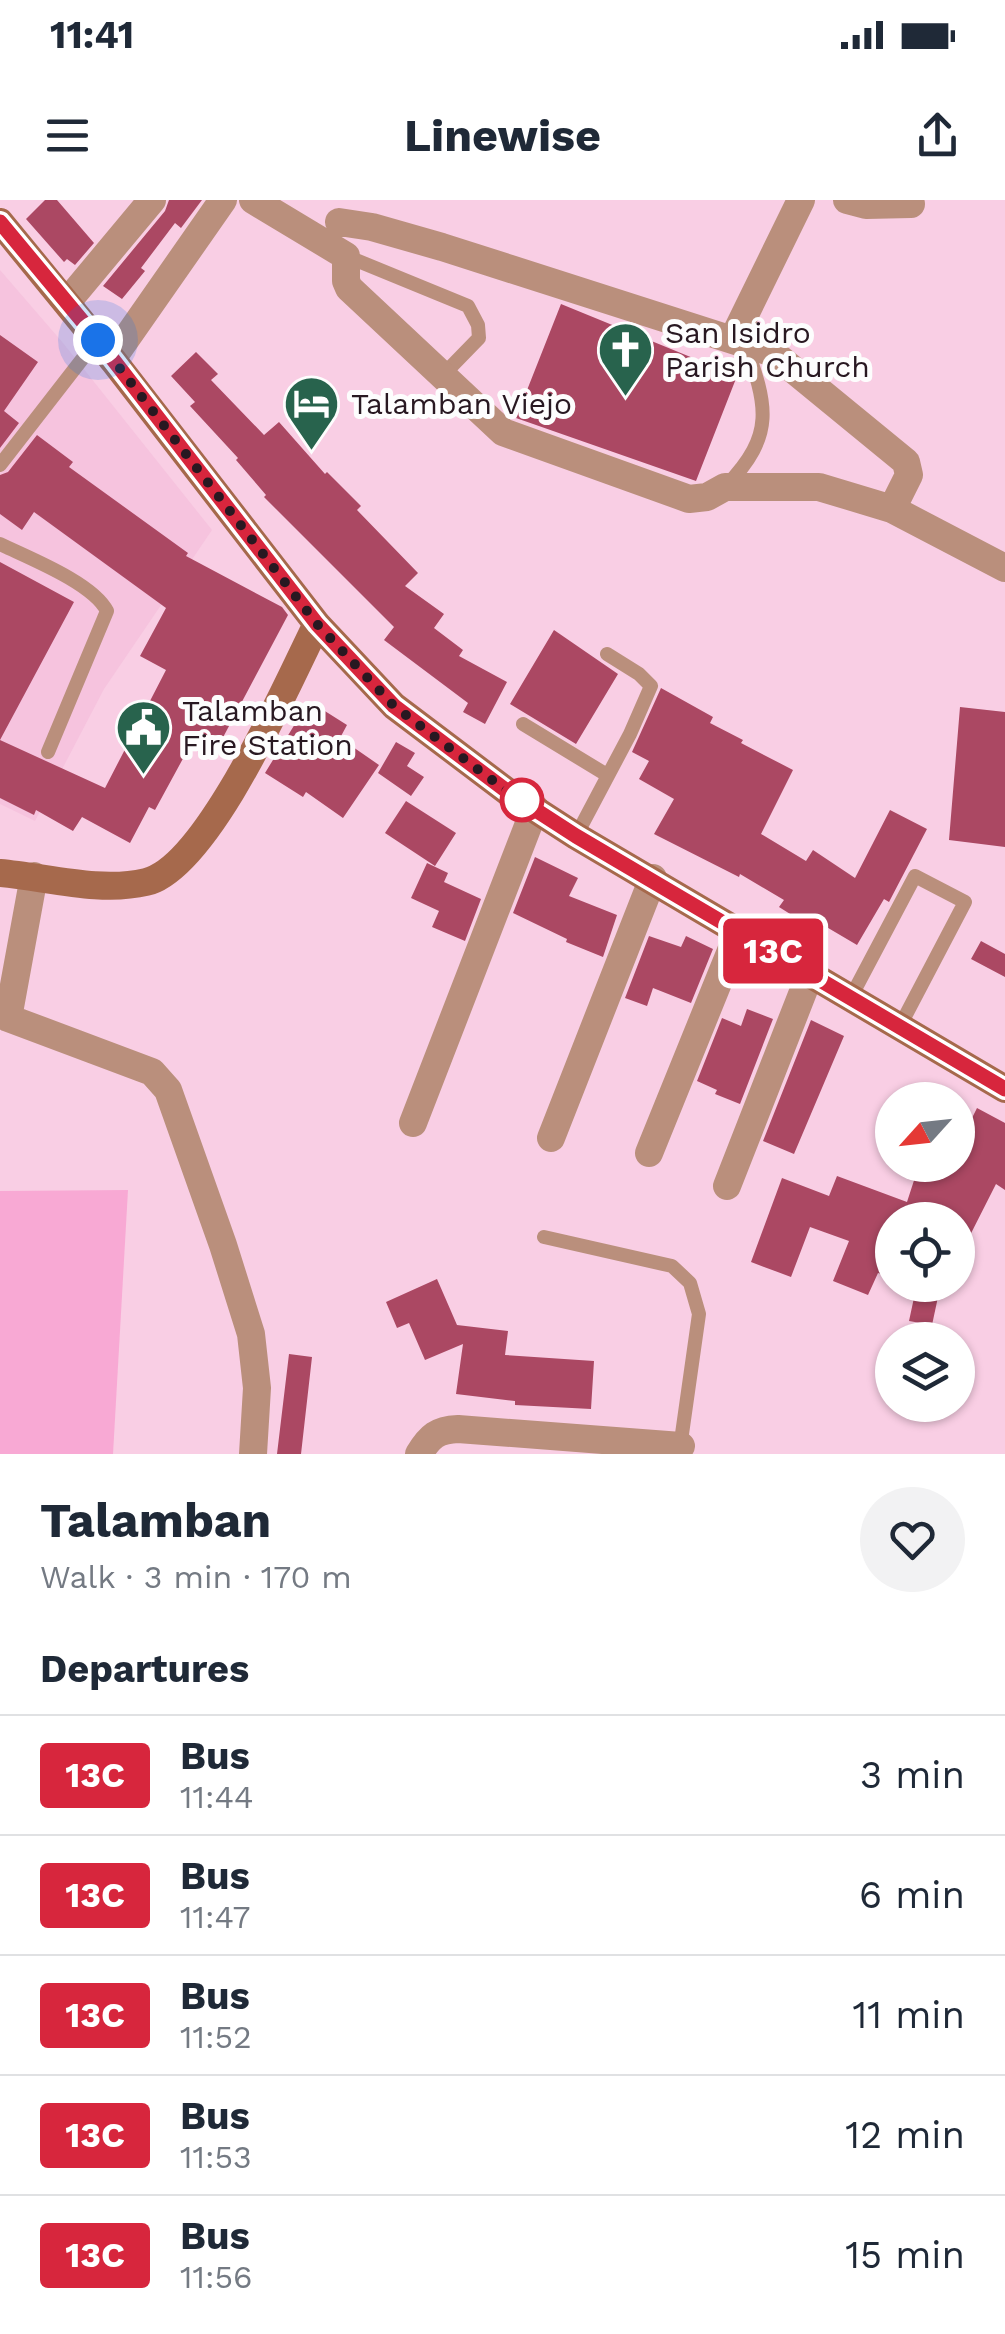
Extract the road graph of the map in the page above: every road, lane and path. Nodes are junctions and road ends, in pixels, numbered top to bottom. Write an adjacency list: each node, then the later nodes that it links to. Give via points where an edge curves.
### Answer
1 (152, 200): 11 (street)
2 (223, 200): 13 (street)
3 (253, 200): 9 (street)
4 (801, 200): 12 (street)
5 (847, 200): 6 (street)
6 (912, 204)
7 (346, 211): 9 (street); 12 (street, via 372,227)
8 (0, 222): 11 (main road)
9 (315, 237): 10 (street)
10 (346, 256): 14 (street, via 349,288); 14 (lane, via 468,306 479,338)
11 (67, 302): 13 (main road)
12 (739, 340): 16 (lane, via 764,408 757,448); 17 (street, via 773,353 906,462 909,475)
13 (105, 350): 15 (lane); 20 (main road)
14 (444, 374): 16 (street, via 512,438 689,499)
15 (0, 465)
16 (725, 487): 17 (street, via 819,488)
17 (892, 509): 19 (street)
18 (0, 544): 23 (lane, via 80,586 107,611)
19 (1005, 568)
20 (317, 624): 25 (main road, via 394,706); 28 (main road, via 228,797 178,866 148,882 100,885)
21 (607, 654): 24 (lane, via 651,686)
22 (523, 724): 24 (lane)
23 (48, 752)
24 (606, 775): 26 (lane)
25 (535, 808): 26 (main road); 36 (street)
26 (576, 836): 29 (main road)
27 (0, 873): 28 (main road)
28 (34, 876): 33 (street)
29 (652, 878): 30 (main road); 37 (street)
30 (739, 931): 31 (main road); 38 (street)
31 (810, 974): 32 (main road); 39 (street)
32 (851, 997): 34 (main road); 34 (lane, via 915,876 965,902)
33 (4, 1021): 42 (street, via 152,1072 168,1090 251,1334 257,1388)
34 (900, 1026): 35 (main road)
35 (1005, 1088)
36 (413, 1123)
37 (551, 1138)
38 (650, 1153)
39 (728, 1186)
40 (544, 1237): 41 (lane, via 672,1266 690,1283 698,1314)
41 (680, 1450): 43 (street, via 458,1429 429,1437)
42 (253, 1454)
43 (419, 1454)

